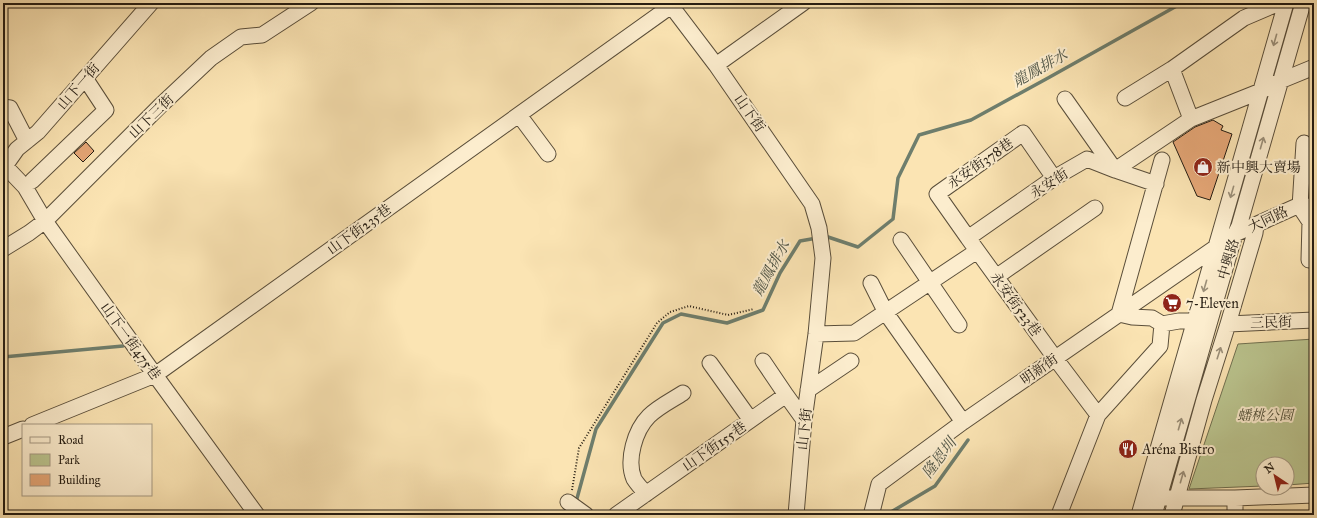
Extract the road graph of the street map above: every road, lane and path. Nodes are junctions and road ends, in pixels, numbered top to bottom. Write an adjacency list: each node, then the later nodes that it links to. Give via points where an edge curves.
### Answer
1 (151, 3): 10 (street, 山下一街)
2 (311, 3): 29 (street, 山下三街, via 262,35 241,37 211,58)
3 (803, 3): 7 (street)
4 (1303, 3): 11 (street, 中興路)
5 (670, 4): 7 (street, 山下街); 16 (street, 山下街235巷)
6 (1279, 4): 9 (street, via 1244,18); 12 (street, 中興路, one-way to 12)
7 (716, 64): 48 (street, 山下街, via 812,204 823,248)
8 (1314, 67): 11 (street)
9 (1172, 69): 13 (street); 17 (street)
10 (85, 78): 18 (street, 山下一街); 25 (street, via 106,110)
11 (1280, 81): 12 (street); 33 (street, 中興路, one-way to 11, via 1241,219)
12 (1261, 91): 17 (street); 33 (street, 中興路, one-way to 33)
13 (1125, 98)
14 (1065, 99): 23 (street)
15 (3, 107): 18 (street, via 10,108)
16 (519, 115): 20 (street); 53 (street, 山下街235巷)
17 (1191, 119): 23 (street)
18 (27, 141): 22 (street, 山下一街)
19 (1304, 143): 27 (street)
20 (548, 154)
21 (1162, 160): 26 (street)
22 (4, 167): 29 (street, 山下一街475巷, via 25,187)
23 (1115, 170): 24 (street, 永安街, via 1087,159); 26 (street)
24 (1054, 178): 31 (street, 永安街); 31 (street, 永安街378巷, via 1023,133 937,194)
25 (32, 181)
26 (1156, 184): 42 (street)
27 (1307, 206): 30 (street, 大同路, via 1294,207); 36 (street, via 1310,222)
28 (1095, 208): 37 (street)
29 (45, 221): 34 (street, 山下三街); 53 (street, 山下一街475巷)
30 (1256, 225): 33 (street, 大同路); 46 (street)
31 (968, 238): 35 (street)
32 (901, 240): 39 (street)
33 (1226, 241): 42 (street, 明新街); 44 (street, 中興路, one-way to 44); 66 (street, 中興路, one-way to 33)
34 (3, 249)
35 (977, 251): 37 (street, 永安街523巷); 39 (street)
36 (1309, 260)
37 (996, 277): 49 (street, 永安街523巷)
38 (871, 283): 41 (street)
39 (930, 283): 41 (street); 47 (street)
40 (754, 309): 69 (path, via 728,315 689,306 670,312 657,323 579,448)
41 (886, 313): 48 (street, via 854,333); 60 (street)
42 (1119, 314): 45 (street, via 1152,318); 49 (street, 明新街)
43 (1314, 320): 46 (street, 三民街)
44 (1195, 321): 45 (street); 76 (street, 中興路)
45 (1162, 324): 57 (street, via 1160,346)
46 (1228, 324): 67 (street, one-way to 46)
47 (959, 325)
48 (816, 334): 54 (street, 山下街)
49 (1055, 358): 57 (street, 永安街523巷); 60 (street, 明新街)
50 (763, 361): 56 (street)
51 (851, 361): 54 (street)
52 (710, 363): 58 (street)
53 (155, 375): 61 (street, 山下街235巷); 71 (street, 山下一街475巷)
54 (808, 390): 59 (street, 山下街)
55 (683, 393): 64 (street, via 649,416 633,444 630,461 634,479)
56 (786, 395): 58 (street, 山下街155巷); 59 (street)
57 (1098, 415): 75 (street)
58 (750, 420): 64 (street, 山下街155巷)
59 (804, 420): 74 (street, 山下街)
60 (963, 422): 70 (street, 明新街, via 879,484)
61 (34, 424)
62 (22, 429): 63 (street)
63 (3, 437)
64 (646, 494): 73 (street, 山下街155巷)
65 (1314, 495): 68 (street)
66 (1159, 497): 67 (street); 77 (street, 中興路)
67 (1176, 498): 68 (street); 78 (street)
68 (1235, 498): 79 (street)
69 (569, 503): 72 (street)
70 (873, 513)
71 (257, 515)
72 (585, 515)
73 (616, 515)
74 (796, 515)
75 (1059, 515)
76 (1139, 515)
77 (1154, 515)
78 (1172, 515)
79 (1235, 515)

